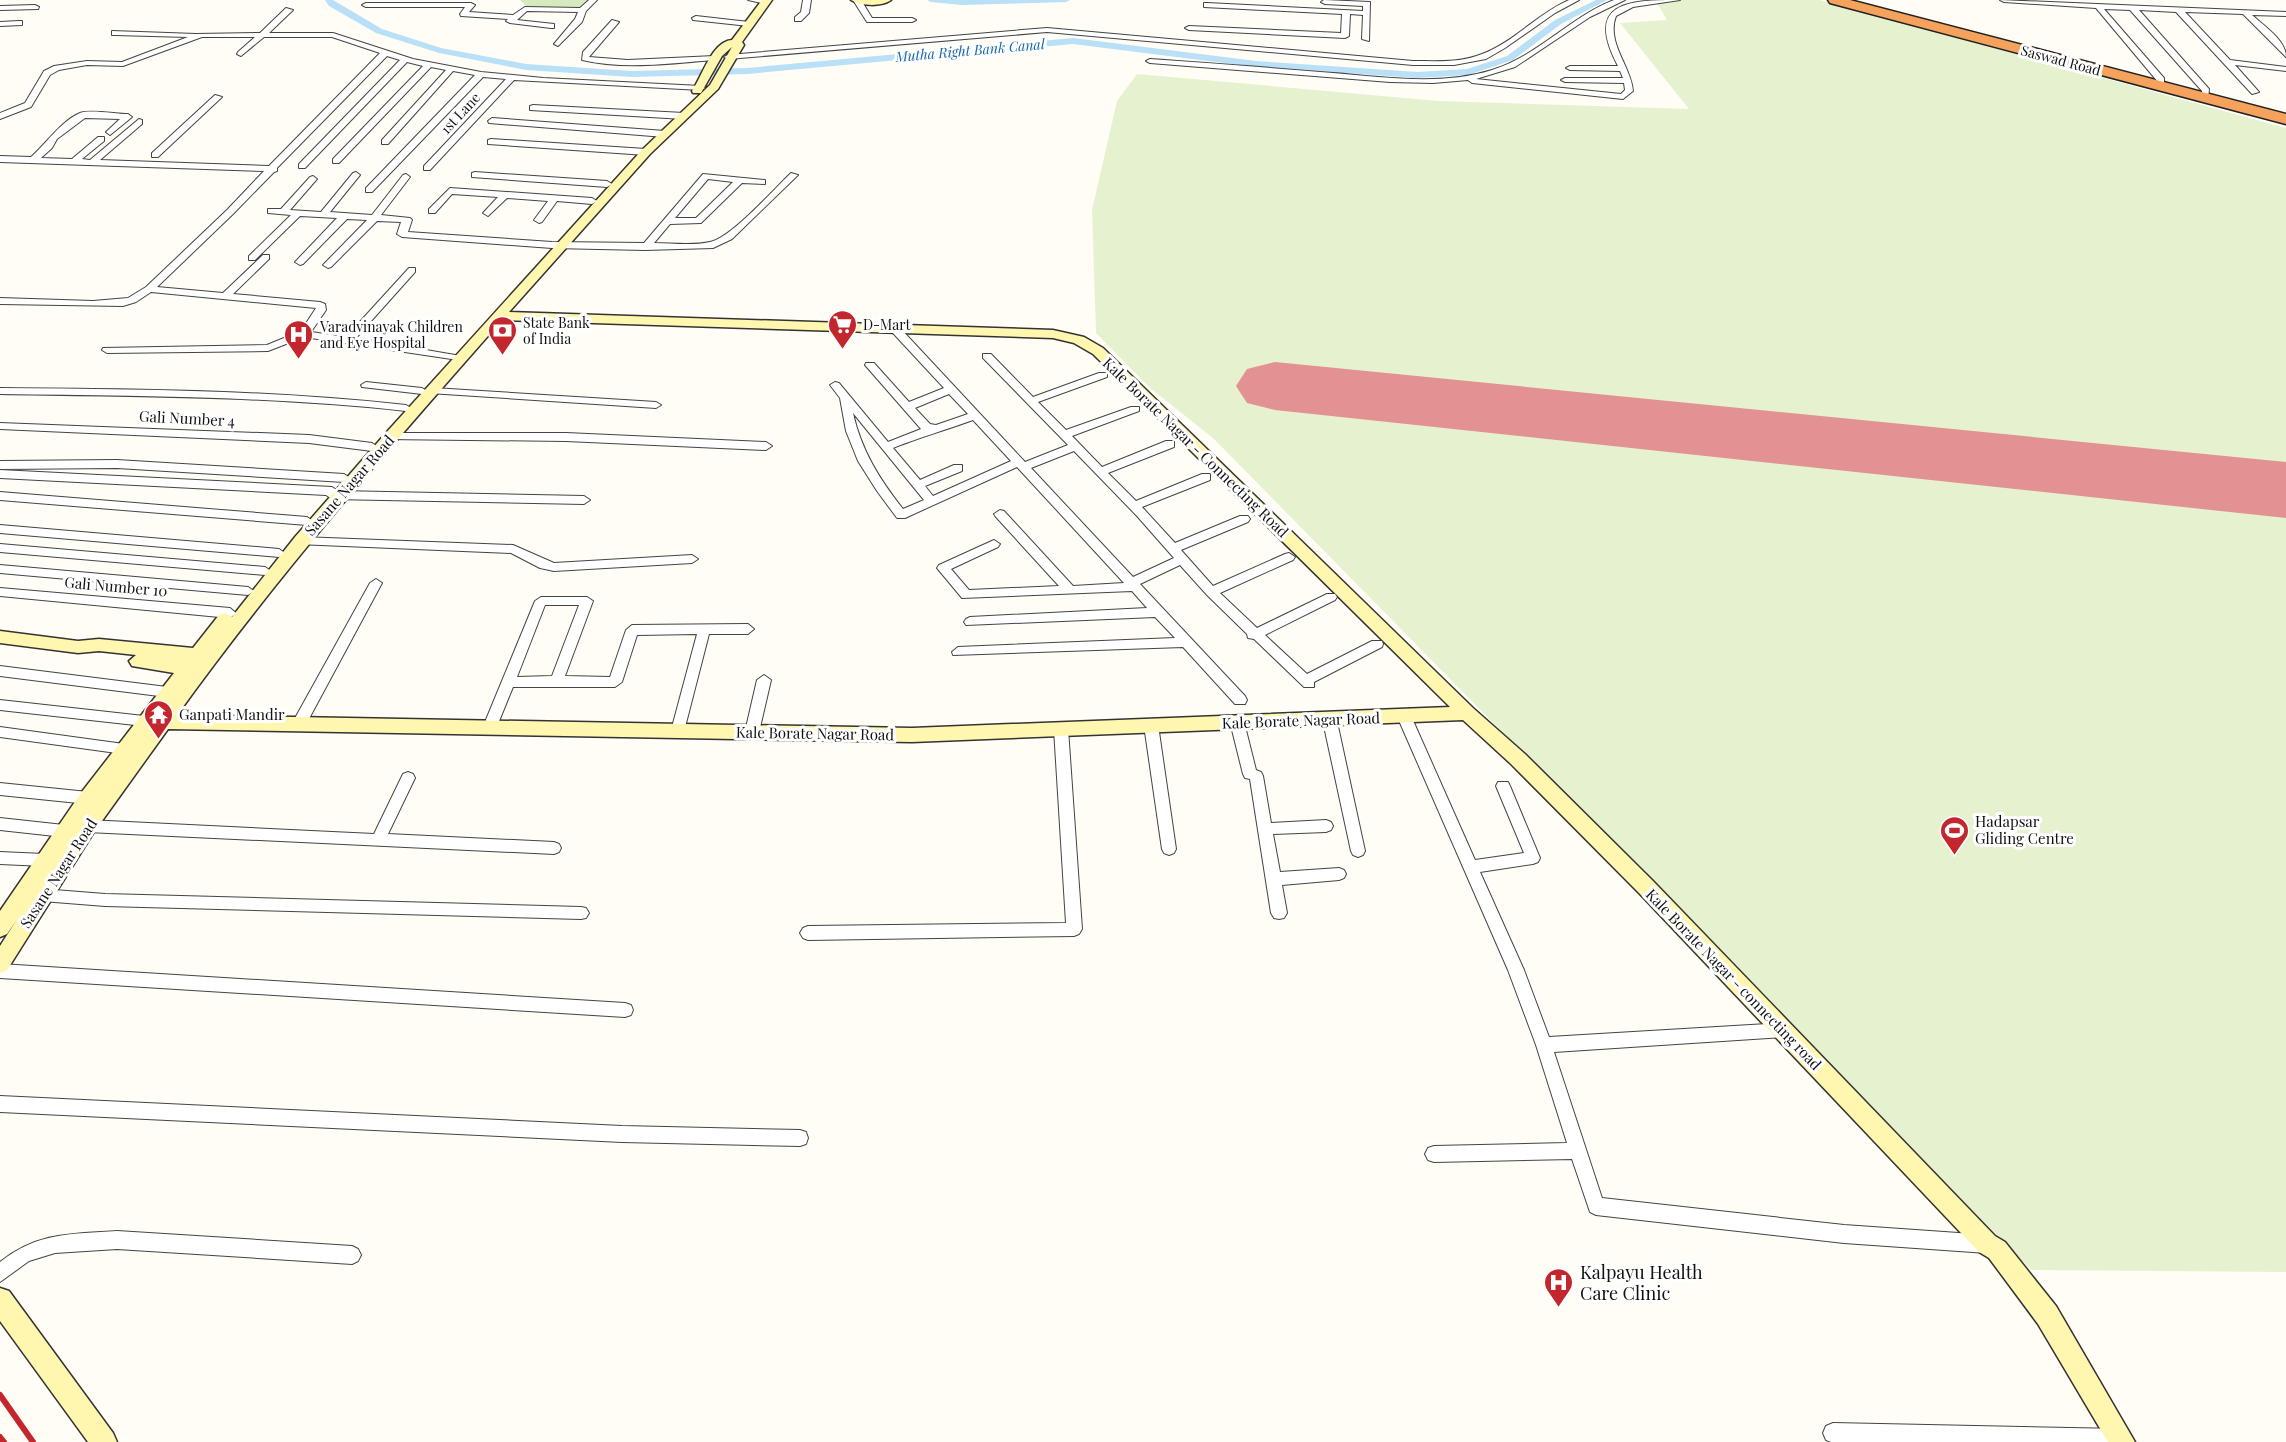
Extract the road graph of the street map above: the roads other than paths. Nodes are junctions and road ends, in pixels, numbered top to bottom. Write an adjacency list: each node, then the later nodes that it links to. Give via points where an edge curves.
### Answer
1 (593, 0): 24 (street)
2 (752, 0): 14 (street)
3 (807, 0): 35 (street, via 805,13)
4 (856, 0): 5 (street); 36 (street, via 870,20)
5 (886, 0)
6 (1282, 0): 15 (street)
7 (1575, 0): 57 (street, via 1534,22 1491,53 1443,63 1047,30)
8 (1676, 0): 16 (street)
9 (1835, 0): 71 (highway, Saswad Road)
10 (1852, 0): 67 (highway, Saswad Road)
11 (2004, 0): 19 (street)
12 (2156, 0): 25 (street)
13 (2191, 0): 26 (street)
14 (769, 1): 39 (street, Sasane Nagar Road)
15 (1367, 2): 28 (street)
16 (1622, 2): 61 (street, via 1607,27); 65 (street, via 1579,19 1514,66)
17 (366, 5): 32 (street, via 471,5 464,14)
18 (1207, 5): 34 (street)
19 (2098, 6): 21 (street); 67 (street)
20 (35, 7): 22 (street)
21 (2132, 7): 25 (street); 71 (street)
22 (0, 8)
23 (289, 10): 45 (street)
24 (582, 10): 32 (street, via 525,9); 50 (street, via 579,20)
25 (2179, 10): 26 (street); 56 (street)
26 (2202, 11): 29 (street)
27 (1346, 12): 28 (street); 34 (street); 34 (street, via 1345,36)
28 (1367, 13): 49 (street)
29 (2246, 13): 30 (street); 46 (street)
30 (2286, 14)
31 (0, 16): 38 (street, via 20,19)
32 (514, 17): 40 (street, via 511,22)
33 (696, 18): 39 (street)
34 (1227, 18): 41 (street)
35 (798, 19)
36 (912, 20)
37 (615, 22): 57 (street, via 585,58)
38 (0, 24)
39 (749, 24): 57 (street, Sasane Nagar Road, via 736,42 739,45)
40 (551, 26)
41 (1189, 28)
42 (0, 33): 43 (street)
43 (10, 33)
44 (115, 33): 48 (street)
45 (261, 34): 48 (street); 51 (street, via 333,35); 52 (street)
46 (2268, 34): 47 (street); 53 (street)
47 (2286, 34)
48 (201, 35): 76 (street, via 123,64 87,63 57,68 47,73 28,105)
49 (1366, 39)
50 (558, 44)
51 (386, 52): 54 (street); 94 (street)
52 (241, 54)
53 (2286, 55)
54 (406, 60): 58 (street); 92 (street)
55 (1150, 61): 65 (street, via 1394,80)
56 (2226, 62): 62 (street); 70 (street)
57 (720, 63): 69 (street, Sasane Nagar Road); 75 (street, Sasane Nagar Road, via 714,87)
58 (428, 65): 60 (street); 90 (street)
59 (1570, 68): 61 (street)
60 (451, 69): 63 (street); 84 (street)
61 (1623, 69): 68 (street)
62 (2286, 69)
63 (481, 74): 64 (street); 103 (street)
64 (512, 77): 69 (street); 93 (street, 1st Lane)
65 (1460, 80): 68 (street, via 1623,97 1629,91)
66 (1564, 80): 68 (street)
67 (2161, 80): 71 (highway, Saswad Road)
68 (1629, 81)
69 (704, 82): 75 (street, Sasane Nagar Road)
70 (2255, 92)
71 (2205, 94): 74 (highway, Saswad Road); 77 (highway, Saswad Road)
72 (218, 98): 88 (street)
73 (532, 108): 75 (street)
74 (2286, 113)
75 (679, 115): 81 (street, Sasane Nagar Road)
76 (0, 116)
77 (2286, 119)
78 (492, 121): 81 (street)
79 (140, 122): 91 (street)
80 (110, 132): 87 (street, via 128,117 83,115)
81 (660, 133): 85 (street, Sasane Nagar Road)
82 (101, 139): 89 (street)
83 (491, 141): 85 (street)
84 (385, 142)
85 (642, 152): 102 (street, Sasane Nagar Road); 117 (street, Sasane Nagar Road)
86 (0, 159): 87 (street)
87 (33, 160): 89 (street)
88 (150, 160): 91 (street); 94 (street)
89 (74, 162): 91 (street)
90 (336, 162)
91 (91, 163)
92 (302, 166)
93 (427, 168)
94 (274, 169): 124 (street)
95 (356, 175): 112 (street)
96 (475, 175): 102 (street)
97 (794, 175): 118 (street, via 722,242)
98 (406, 177): 114 (street)
99 (313, 179): 109 (street)
100 (740, 180): 101 (street); 116 (street, via 698,222); 116 (street, via 706,176)
101 (762, 182)
102 (607, 184): 106 (street, Sasane Nagar Road)
103 (369, 190)
104 (504, 195): 105 (street); 107 (street, via 450,191); 111 (street)
105 (555, 198): 106 (street); 115 (street)
106 (592, 201): 117 (street, Sasane Nagar Road)
107 (432, 210)
108 (271, 211): 109 (street)
109 (284, 211): 110 (street)
110 (299, 212): 112 (street); 120 (street)
111 (488, 213)
112 (324, 214): 113 (street)
113 (345, 215): 114 (street); 121 (street)
114 (375, 217): 117 (street, via 407,220 402,234); 122 (street)
115 (539, 220)
116 (668, 221): 118 (street)
117 (558, 245): 118 (street); 127 (street, Sasane Nagar Road); 133 (street, Sasane Nagar Road)
118 (645, 248)
119 (266, 257): 125 (street)
120 (252, 258)
121 (300, 262)
122 (328, 265)
123 (412, 270): 130 (street)
124 (149, 289): 125 (street); 126 (street, via 123,303)
125 (226, 295): 129 (street, via 316,304 321,310)
126 (0, 301)
127 (499, 316): 128 (street, Kale Borate Nagar - Connecting Road); 133 (street, Sasane Nagar Road)
128 (896, 330): 138 (street); 209 (street, Kale Borate Nagar - Connecting Road, via 1053,334 1078,340 1098,351)
129 (305, 333): 130 (street); 131 (street, via 268,348)
130 (349, 340): 133 (street)
131 (106, 350)
132 (987, 356): 142 (street)
133 (456, 359): 140 (street, Sasane Nagar Road)
134 (870, 365): 144 (street)
135 (1103, 375): 142 (street)
136 (366, 385): 140 (street)
137 (835, 385): 141 (street)
138 (951, 389): 144 (street); 147 (street)
139 (0, 391): 145 (street, via 345,400)
140 (427, 391): 143 (street); 145 (street, Sasane Nagar Road); 151 (street, Sasane Nagar Road)
141 (844, 397): 156 (street); 168 (street, via 864,464 901,515)
142 (1031, 401): 150 (street)
143 (656, 405)
144 (907, 406): 149 (street)
145 (406, 408): 155 (street, Sasane Nagar Road)
146 (1135, 409): 150 (street)
147 (975, 415): 149 (street); 158 (street)
148 (0, 426): 155 (street, Gali Number 4, via 277,437)
149 (930, 429): 156 (street)
150 (1064, 435): 154 (street)
151 (390, 437): 153 (street, via 566,437); 165 (street, Sasane Nagar Road)
152 (1170, 444): 160 (street)
153 (766, 446)
154 (1075, 446): 158 (street); 160 (street)
155 (372, 447): 163 (street, Sasane Nagar Road)
156 (886, 447): 164 (street)
157 (0, 465): 163 (street, via 117,464)
158 (1022, 465): 168 (street); 185 (street)
159 (958, 468): 164 (street)
160 (1099, 472): 169 (street)
161 (0, 474): 165 (street)
162 (1206, 477): 169 (street)
163 (344, 478): 165 (street, Sasane Nagar Road)
164 (917, 485): 168 (street)
165 (334, 494): 167 (street); 172 (street, Sasane Nagar Road); 174 (street, Sasane Nagar Road)
166 (0, 496): 172 (street)
167 (584, 500)
168 (931, 501)
169 (1133, 506): 177 (street)
170 (1000, 514): 187 (street)
171 (1245, 519): 177 (street)
172 (307, 520): 178 (street, Sasane Nagar Road)
173 (0, 529): 178 (street)
174 (301, 542): 180 (street, via 513,549 554,567); 201 (street, Sasane Nagar Road)
175 (994, 544): 187 (street, via 943,568 966,595)
176 (0, 548): 183 (street)
177 (1173, 549): 181 (street)
178 (279, 553): 183 (street, Sasane Nagar Road)
179 (1289, 557): 189 (street)
180 (692, 559)
181 (1183, 560): 185 (street); 189 (street)
182 (0, 569): 186 (street)
183 (265, 572): 186 (street, Sasane Nagar Road)
184 (376, 583): 214 (street)
185 (1133, 585): 187 (street); 191 (street)
186 (248, 591): 192 (street, Sasane Nagar Road)
187 (1071, 591)
188 (0, 592): 192 (street, Gali Number 10)
189 (1211, 592): 196 (street)
190 (1331, 597): 196 (street)
191 (1159, 612): 193 (street); 198 (street)
192 (230, 613): 201 (street, Sasane Nagar Road)
193 (970, 622)
194 (748, 629): 195 (street)
195 (704, 630): 204 (street, via 632,630 615,682); 218 (street)
196 (1253, 634): 199 (street, via 1307,683)
197 (0, 637): 201 (street, via 78,647 93,655)
198 (1187, 642): 200 (street); 207 (street)
199 (1377, 644)
200 (958, 651)
201 (198, 663): 206 (street, Sasane Nagar Road); 212 (street, Sasane Nagar Road)
202 (0, 671): 206 (street)
203 (764, 680): 220 (street)
204 (556, 681): 205 (street); 205 (street, via 587,601 541,601)
205 (508, 682): 216 (street)
206 (167, 692): 212 (street, Sasane Nagar Road)
207 (1240, 700)
208 (0, 705): 212 (street)
209 (1467, 713): 210 (street, Kale Borate Nagar Road); 248 (street, Kale Borate Nagar - connecting road, via 1558,799)
210 (1404, 716): 211 (street, Kale Borate Nagar Road); 237 (street)
211 (1329, 717): 213 (street, Kale Borate Nagar Road); 234 (street)
212 (153, 722): 214 (street, Kale Borate Nagar Road); 221 (street, Sasane Nagar Road); 227 (street, Sasane Nagar Road)
213 (1237, 722): 215 (street, Kale Borate Nagar Road); 229 (street, via 1250,774 1256,776)
214 (299, 724): 216 (street, Kale Borate Nagar Road)
215 (1150, 725): 217 (street, Kale Borate Nagar Road); 233 (street)
216 (490, 727): 218 (street, Kale Borate Nagar Road)
217 (1062, 729): 220 (street, Kale Borate Nagar Road, via 912,735); 244 (street, via 1074,929)
218 (678, 731): 220 (street, Kale Borate Nagar Road)
219 (0, 732): 221 (street)
220 (752, 732)
221 (124, 749): 225 (street, Sasane Nagar Road)
222 (408, 778): 231 (street)
223 (1503, 786): 237 (street, via 1533,858)
224 (0, 789): 225 (street)
225 (88, 798): 230 (street, Sasane Nagar Road)
226 (0, 825): 230 (street)
227 (87, 826): 231 (street); 240 (street, Sasane Nagar Road)
228 (1326, 826): 229 (street)
229 (1265, 829): 239 (street)
230 (64, 831): 236 (street, Sasane Nagar Road)
231 (379, 839): 232 (street)
232 (554, 848)
233 (1168, 849)
234 (1358, 851)
235 (0, 858): 236 (street)
236 (44, 860): 243 (street, Sasane Nagar Road)
237 (1471, 867): 249 (street)
238 (1339, 874): 239 (street)
239 (1273, 879): 242 (street)
240 (42, 895): 241 (street); 245 (street, Sasane Nagar Road)
241 (581, 913)
242 (1279, 913)
243 (0, 928)
244 (808, 933)
245 (0, 964)
246 (0, 971): 247 (street)
247 (625, 1010)
248 (1783, 1030): 249 (street); 254 (street, Kale Borate Nagar - connecting road)
249 (1544, 1045): 252 (street)
250 (0, 1104): 251 (street, via 622,1134)
251 (800, 1138)
252 (1577, 1151): 253 (street); 254 (street, via 1596,1206)
253 (1434, 1154)
254 (1992, 1247): 259 (street, Kale Borate Nagar - connecting road, via 2068,1347)
255 (352, 1255): 256 (street, via 117,1240 55,1244 24,1254)
256 (0, 1273)
257 (0, 1300): 260 (street)
258 (1833, 1433): 259 (street)
259 (2121, 1441)
260 (104, 1442)

